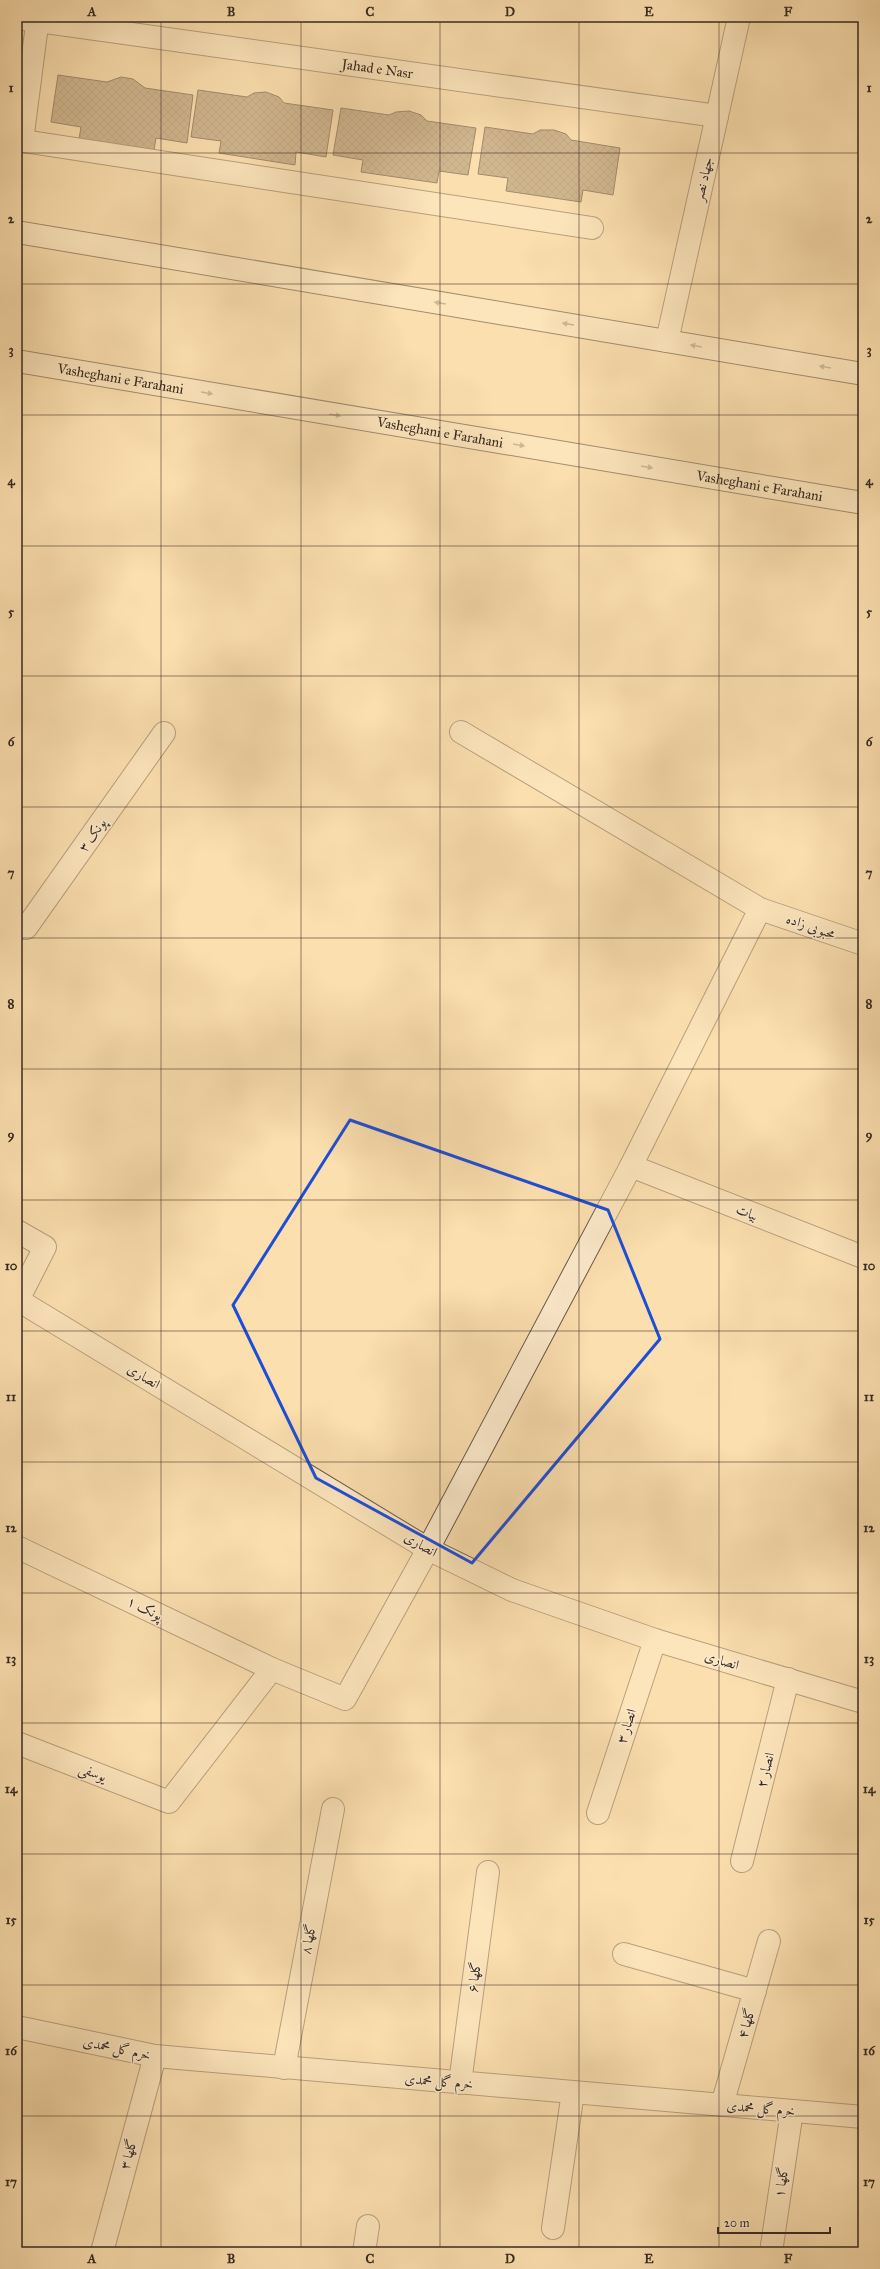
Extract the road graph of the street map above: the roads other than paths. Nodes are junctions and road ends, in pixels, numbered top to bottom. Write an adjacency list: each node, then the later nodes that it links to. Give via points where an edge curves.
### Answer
1 (739, 17): 3 (street, جهاد نصر)
2 (31, 18): 3 (street, Jahad e Nasr); 4 (street, Jahad e Nasr)
3 (717, 116): 7 (street, جهاد نصر)
4 (20, 140): 5 (street, Jahad e Nasr)
5 (592, 228)
6 (17, 232): 7 (street, one-way to 6)
7 (667, 341): 9 (street, one-way to 7)
8 (17, 360): 10 (street, Vasheghani e Farahani, one-way to 10)
9 (863, 374)
10 (863, 503)
11 (461, 732): 13 (street, محبوبی زاده)
12 (164, 733): 14 (street, پونک ۳, via 26,928)
13 (760, 909): 15 (street, محبوبی زاده); 16 (street)
14 (17, 923)
15 (863, 944)
16 (631, 1166): 18 (street, بیات); 21 (street)
17 (17, 1231): 19 (street, via 45,1247)
18 (863, 1257)
19 (18, 1301): 21 (street, انصاری)
20 (17, 1547): 23 (street, پونک ۱)
21 (428, 1549): 22 (street, انصاری, via 512,1590); 23 (street, پونک ۱, via 345,1699)
22 (655, 1640): 24 (street, انصاری); 28 (street, انصار ۳)
23 (272, 1669): 26 (street, یوسفی, via 169,1802)
24 (788, 1679): 25 (street, انصاری); 29 (street, انصار ۲)
25 (863, 1702)
26 (17, 1743)
27 (333, 1809): 36 (street, گلها ۸)
28 (598, 1813)
29 (742, 1861)
30 (488, 1872): 37 (street, گلها ۶)
31 (769, 1941): 33 (street, گلها ۴)
32 (624, 1954): 33 (street)
33 (755, 1991): 39 (street, گلها ۴)
34 (17, 2027): 35 (street, خرم گل محمدی)
35 (155, 2056): 36 (street, خرم گل محمدی); 44 (street, گلها ۳)
36 (284, 2068): 37 (street, خرم گل محمدی)
37 (460, 2083): 38 (street, خرم گل محمدی)
38 (573, 2092): 39 (street, خرم گل محمدی); 43 (street)
39 (722, 2105): 40 (street, خرم گل محمدی)
40 (792, 2111): 41 (street, خرم گل محمدی); 46 (street, گلها ۱)
41 (863, 2117)
42 (368, 2226): 45 (street)
43 (553, 2228)
44 (102, 2252)
45 (364, 2252)
46 (771, 2252)

